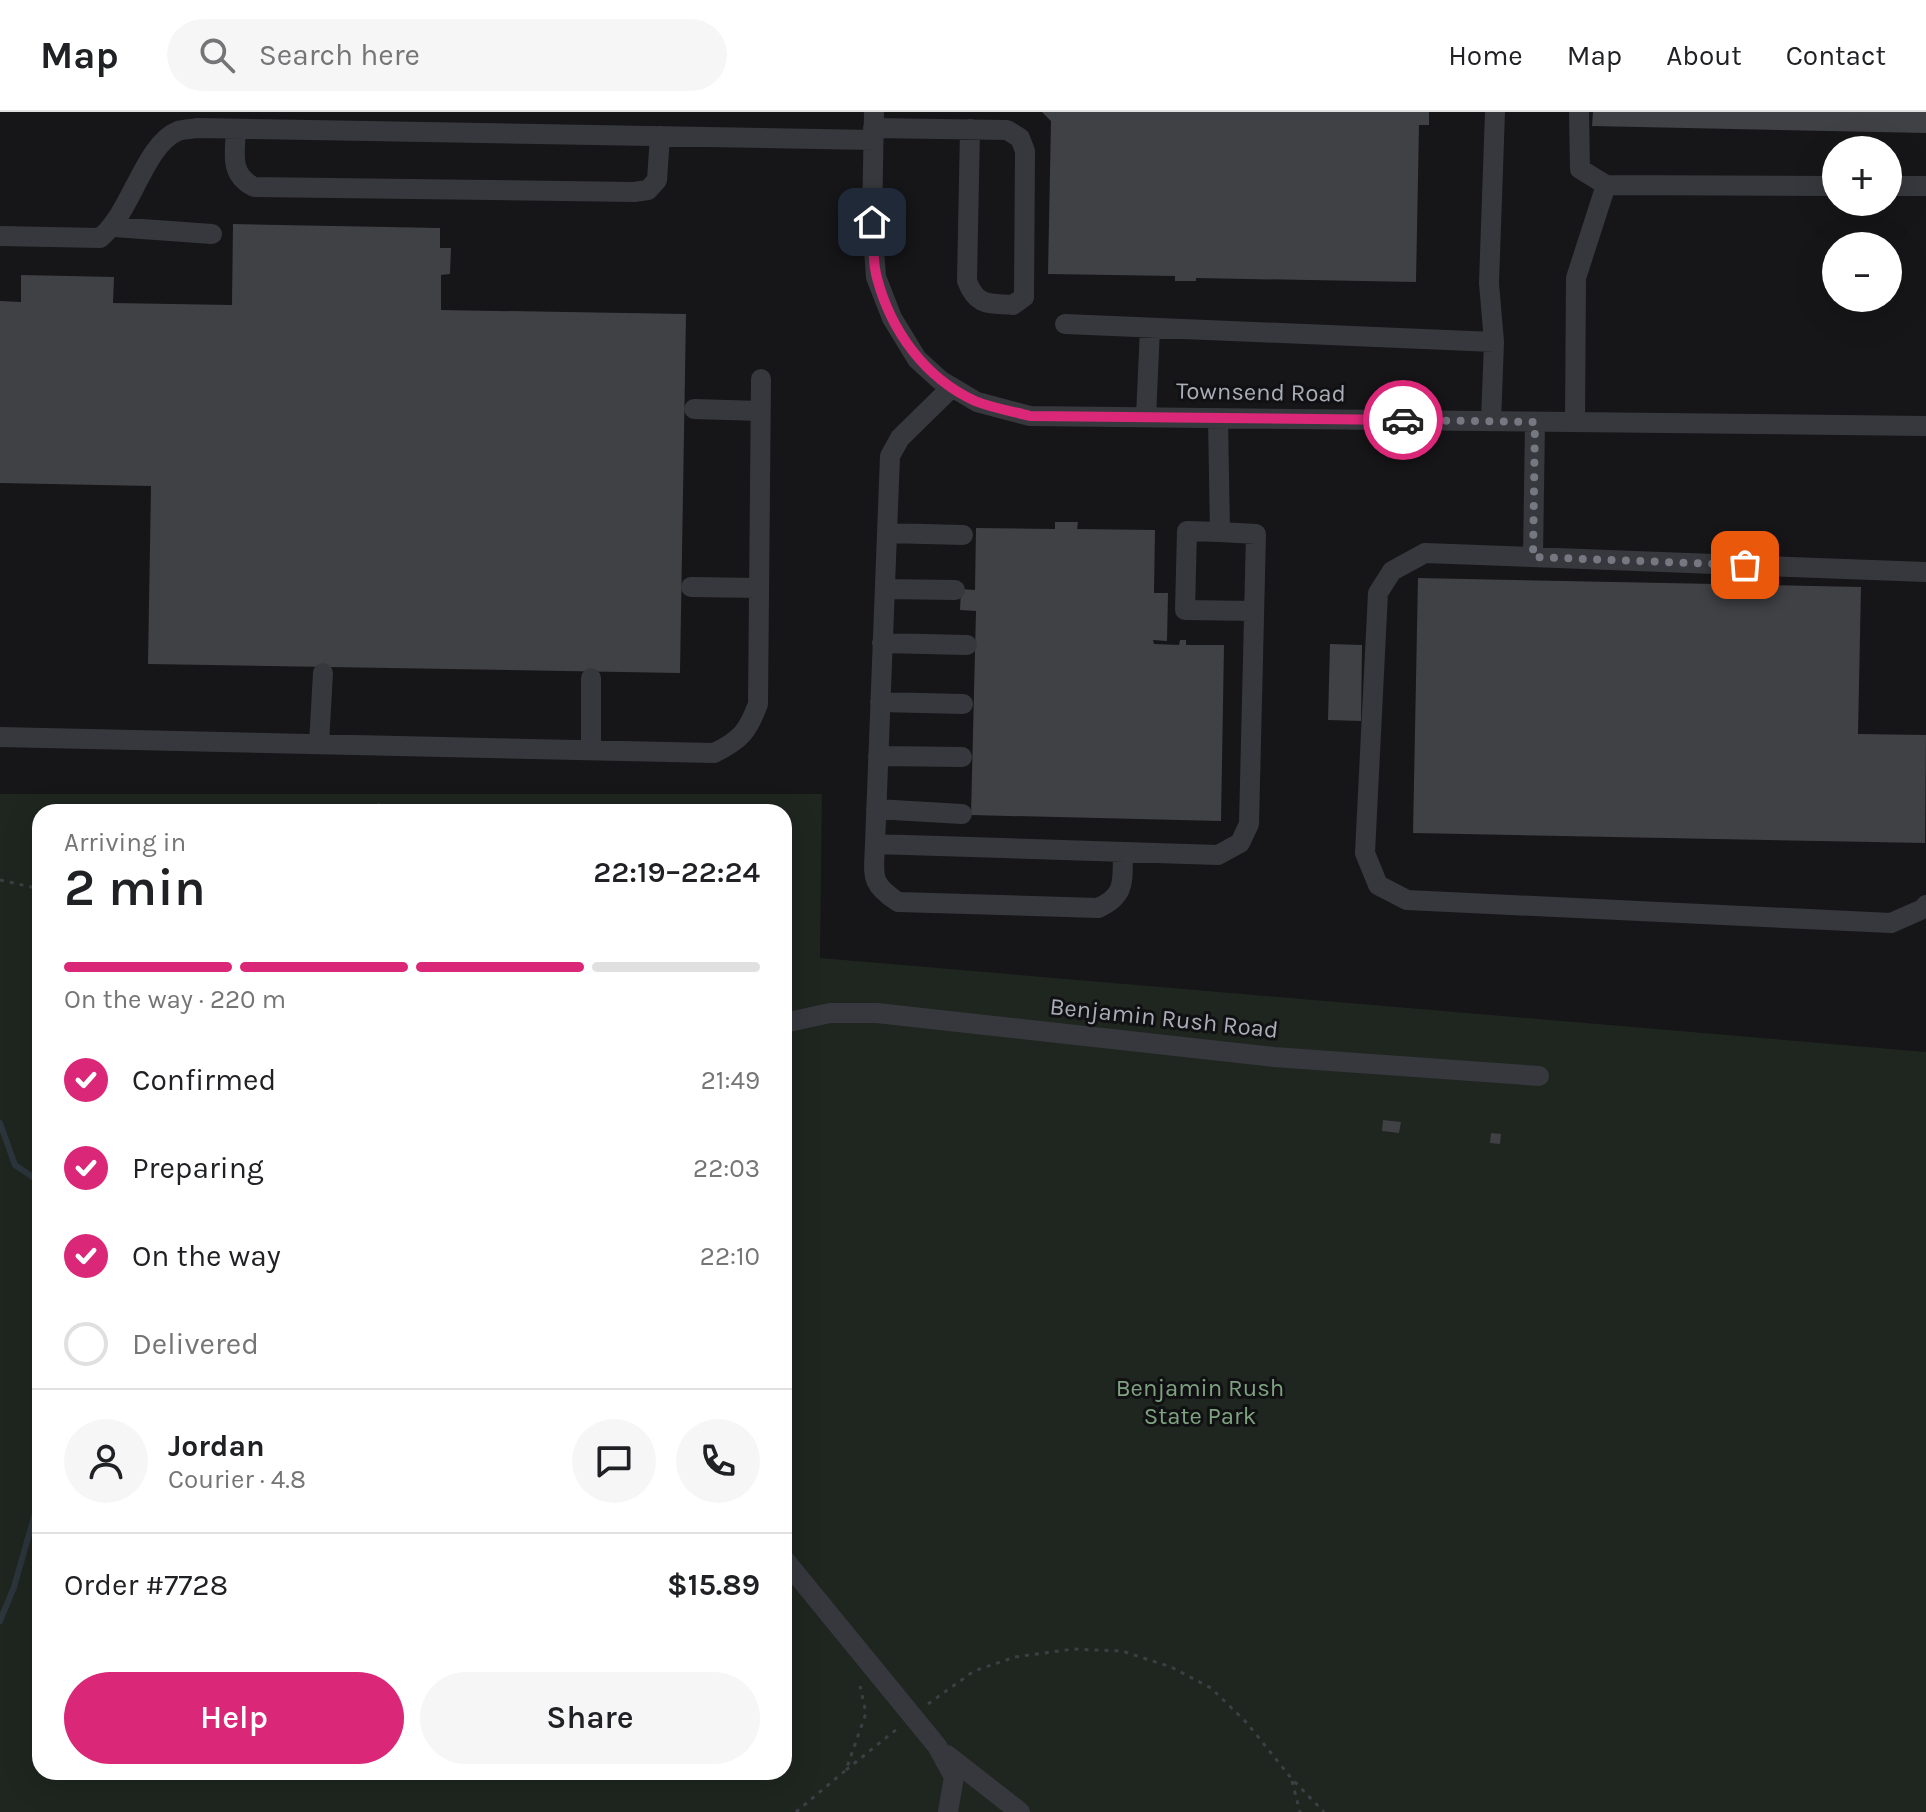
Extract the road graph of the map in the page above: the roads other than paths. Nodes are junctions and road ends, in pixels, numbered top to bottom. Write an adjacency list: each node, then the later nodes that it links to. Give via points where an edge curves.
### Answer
1 (1495, 112): 16 (street, via 1489,283)
2 (1579, 112): 7 (street, via 1580,169)
3 (873, 127): 5 (street); 6 (street); 18 (street, Townsend Road, via 876,277 892,318 917,359)
4 (236, 129): 6 (street); 6 (street, via 235,168 254,187 634,192 648,190 657,180); 11 (street, via 179,131 159,144)
5 (970, 129): 5 (street, via 1007,130 1020,138 1025,151 1024,297 1013,305 984,303 967,281)
6 (660, 136)
7 (1606, 185): 8 (street); 25 (street, via 1576,278)
8 (1822, 186)
9 (1902, 186): 10 (street)
10 (1926, 186)
11 (114, 227): 12 (street); 13 (street, via 100,238)
12 (212, 234)
13 (0, 236)
14 (1065, 324): 15 (street)
15 (1150, 328): 16 (street); 21 (street)
16 (1494, 342): 23 (street)
17 (761, 379): 20 (street)
18 (952, 387): 21 (street, Townsend Road, via 977,402 1030,416); 28 (street, via 900,438 890,456)
19 (694, 409): 20 (street)
20 (760, 411): 33 (street)
21 (1146, 417): 22 (street, Townsend Road)
22 (1218, 418): 23 (street, Townsend Road); 27 (street)
23 (1491, 421): 24 (street, Townsend Road)
24 (1535, 422): 25 (street, Townsend Road); 30 (street)
25 (1575, 422): 26 (street, Townsend Road)
26 (1926, 426)
27 (1220, 532): 36 (street, via 1256,534); 36 (street, via 1187,531 1185,610)
28 (887, 533): 29 (street); 34 (street)
29 (963, 535)
30 (1533, 557): 31 (street); 52 (street, via 1425,553 1392,571 1378,593 1365,853 1378,885 1407,900 1891,923)
31 (1926, 572)
32 (691, 587): 33 (street)
33 (759, 588): 45 (street, via 758,704 750,726 734,743 714,753)
34 (885, 589): 35 (street); 37 (street)
35 (955, 590)
36 (1254, 611): 51 (street, via 1249,824 1240,843 1218,855)
37 (882, 643): 38 (street); 41 (street)
38 (967, 645)
39 (323, 673): 44 (street)
40 (591, 678): 45 (street)
41 (880, 702): 42 (street); 46 (street)
42 (963, 704)
43 (0, 737): 44 (street)
44 (319, 744): 45 (street)
45 (591, 750)
46 (878, 756): 47 (street); 48 (street)
47 (962, 757)
48 (876, 809): 49 (street); 50 (street)
49 (962, 814)
50 (875, 844): 51 (street); 51 (street, via 879,890 898,902 1098,908 1112,902 1121,889)
51 (1123, 852)
52 (1926, 905)
53 (792, 1021): 54 (street, Benjamin Rush Road, via 830,1013 877,1013 1274,1057)
54 (1539, 1076)
55 (792, 1569): 56 (street)
56 (937, 1746): 57 (street, via 954,1777); 58 (street)
57 (948, 1812)
58 (1020, 1812)

